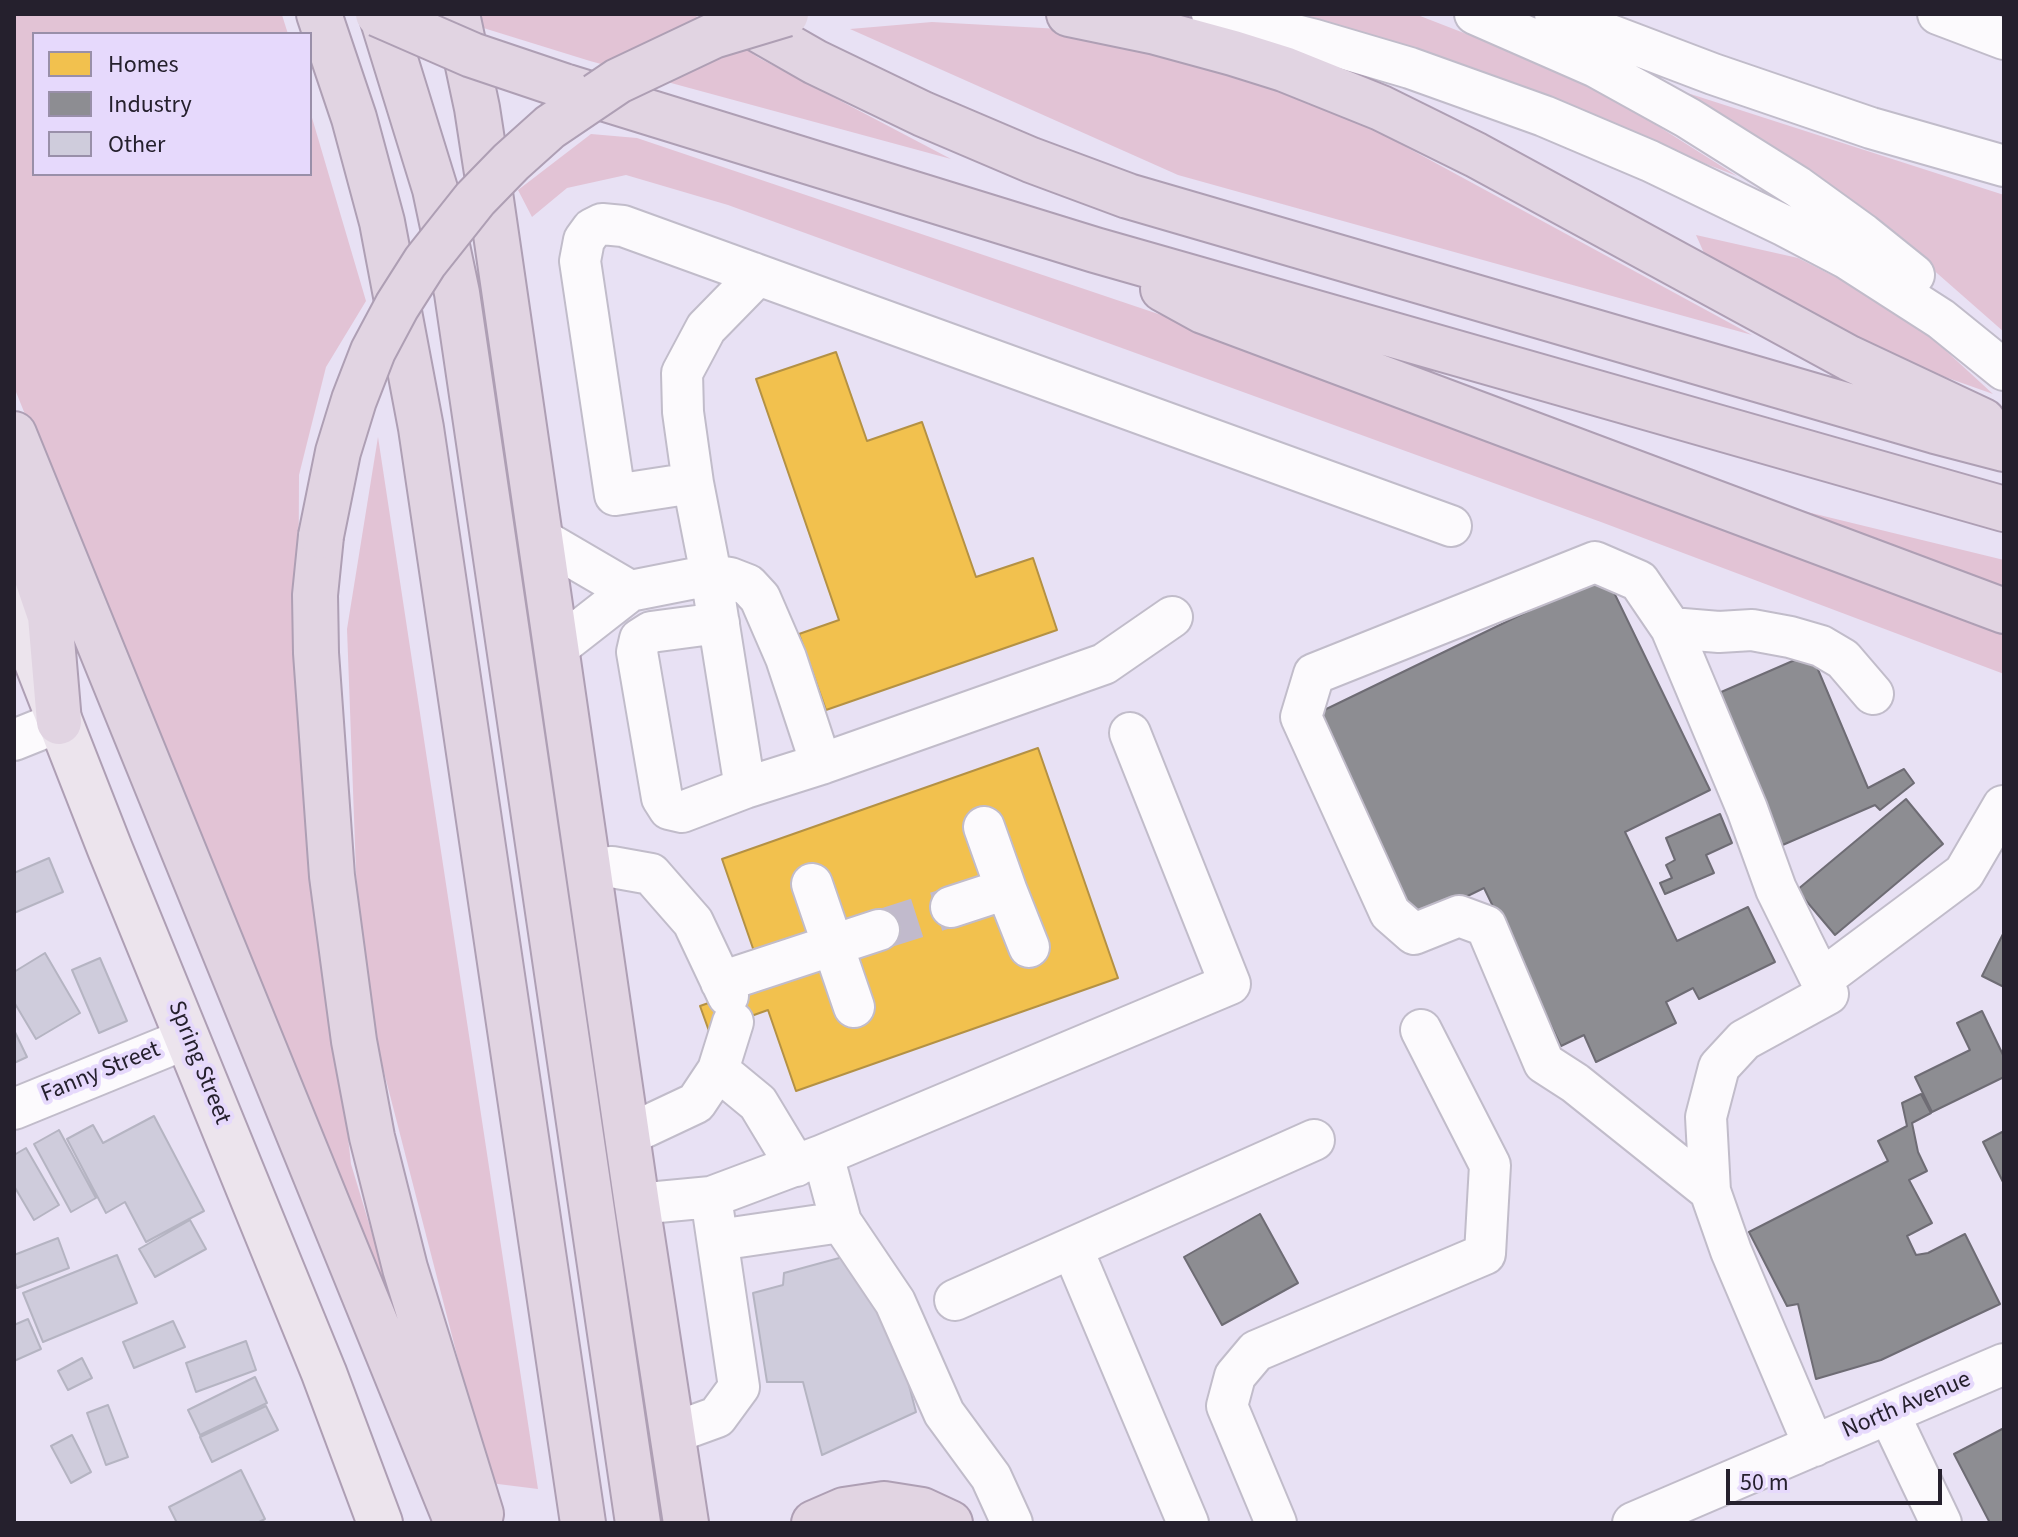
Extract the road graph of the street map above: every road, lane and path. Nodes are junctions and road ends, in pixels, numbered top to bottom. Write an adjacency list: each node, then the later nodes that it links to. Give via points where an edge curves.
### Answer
1 (319, 14): 70 (highway, via 382,222 418,416)
2 (380, 14): 13 (highway, bridge, via 472,55 564,86); 71 (highway, via 435,189 459,306)
3 (457, 14): 22 (highway, via 477,108)
4 (731, 14): 17 (highway, via 923,114 1128,196 1859,409)
5 (786, 14): 69 (highway, bridge, via 713,36 618,81 550,127 475,199 418,272 373,351 342,439 321,536 316,653 335,904 359,1072 417,1312)
6 (1069, 14): 17 (highway, via 1233,53 1381,108)
7 (1212, 14): 15 (street, via 1410,68 1650,161 1846,258 1941,319)
8 (1475, 14): 15 (street, via 1626,83 1768,167 1920,280)
9 (1555, 14): 12 (street, via 1849,121)
10 (1938, 14): 11 (street)
11 (2004, 39)
12 (2004, 166)
13 (1095, 250): 19 (highway); 26 (highway, via 1203,311)
14 (753, 273): 18 (street, via 750,283 706,328 682,373); 18 (street, via 623,226 602,224 584,240 580,261 615,495); 21 (street)
15 (2004, 368)
16 (14, 434): 68 (highway)
17 (1998, 437)
18 (693, 483): 23 (street)
19 (2004, 509)
20 (14, 511): 32 (highway, via 50,616)
21 (1451, 526)
22 (541, 539): 24 (street); 30 (highway)
23 (711, 575): 24 (street); 28 (street); 35 (street, via 748,585 760,598)
24 (630, 591): 30 (street)
25 (14, 604): 32 (main road, Spring Street)
26 (2004, 611)
27 (1172, 617): 35 (street, via 1104,664)
28 (719, 623): 36 (street); 36 (street, via 651,632 640,639 637,652 662,798 669,809 682,812)
29 (1671, 628): 31 (street, via 1752,630 1821,646 1843,659); 46 (street, via 1776,889); 56 (street, via 1639,581 1595,562 1314,674 1301,717 1390,913 1414,934 1459,916 1486,926 1544,1063)
30 (557, 648): 39 (highway)
31 (1873, 694)
32 (59, 722): 34 (street); 50 (main road, Spring Street)
33 (1130, 733): 55 (street, via 1230,984)
34 (14, 740)
35 (821, 764): 36 (street)
36 (745, 788)
37 (2003, 806): 46 (street, via 1964,873)
38 (984, 827): 41 (street)
39 (589, 868): 47 (street, via 651,874 693,922); 53 (highway)
40 (812, 884): 44 (street)
41 (1006, 889): 42 (street); 45 (street)
42 (951, 907)
43 (879, 930): 44 (street)
44 (832, 946): 47 (street); 48 (street)
45 (1029, 947)
46 (1821, 980): 56 (street, via 1828,994 1744,1040 1719,1067 1706,1117)
47 (727, 1000): 51 (street)
48 (854, 1007)
49 (1421, 1030): 77 (street, via 1490,1165 1485,1254 1256,1351 1235,1376 1227,1406)
50 (188, 1038): 52 (street, Fanny Street); 67 (main road, Spring Street)
51 (718, 1070): 53 (street, via 696,1103); 55 (street, via 758,1103)
52 (14, 1109)
53 (628, 1135): 58 (highway)
54 (1314, 1140): 61 (street)
55 (810, 1160): 57 (street); 59 (street)
56 (1710, 1191): 66 (street)
57 (711, 1197): 58 (street); 60 (street)
58 (637, 1204): 65 (highway)
59 (841, 1222): 60 (street); 75 (street, via 895,1302 944,1413 991,1477)
60 (718, 1240): 65 (street, via 739,1387 717,1417)
61 (1072, 1248): 62 (street); 76 (street)
62 (955, 1300)
63 (2004, 1364): 64 (street, North Avenue)
64 (1889, 1414): 66 (street, North Avenue); 79 (street)
65 (673, 1433): 72 (highway)
66 (1814, 1446): 78 (street, North Avenue)
67 (380, 1523)
68 (457, 1523)
69 (484, 1523)
70 (583, 1523)
71 (638, 1523)
72 (686, 1523)
73 (814, 1523): 74 (highway, via 844,1510 884,1504 922,1510)
74 (950, 1523)
75 (1012, 1523)
76 (1188, 1523)
77 (1276, 1523)
78 (1633, 1523)
79 (1941, 1523)

